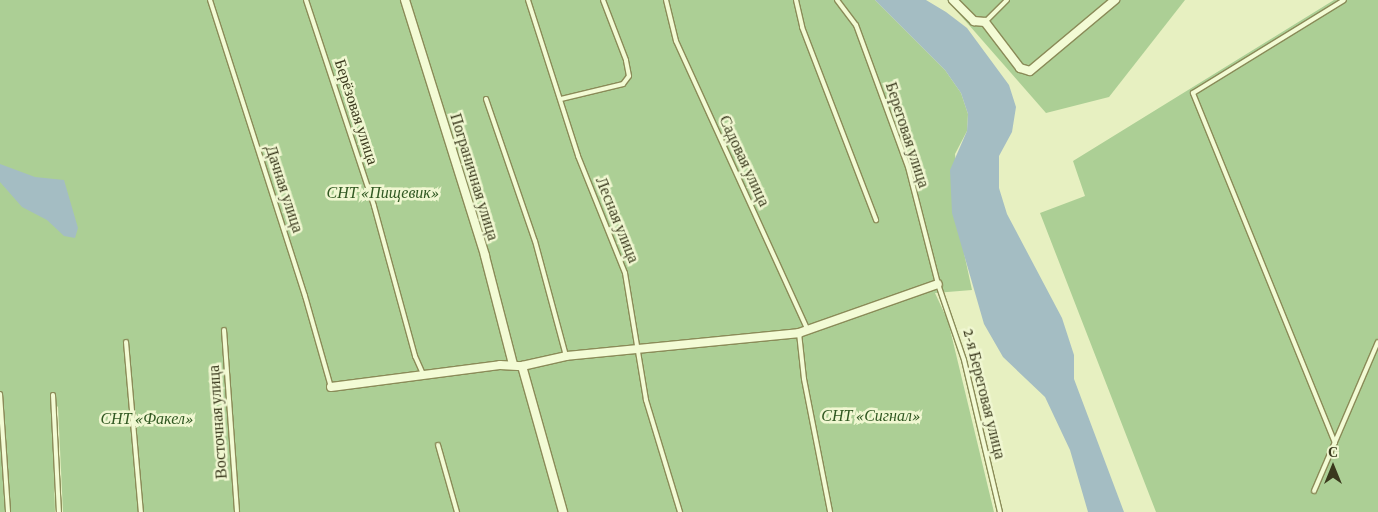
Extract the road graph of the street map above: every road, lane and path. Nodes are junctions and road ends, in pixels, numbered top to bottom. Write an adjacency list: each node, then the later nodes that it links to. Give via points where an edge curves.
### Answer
1 (210, 0): 28 (lane, Дачная улица, via 300,279)
2 (306, 0): 27 (lane, Берёзовая улица, via 374,206 415,356)
3 (405, 0): 25 (street, Пограничная улица, via 485,256)
4 (528, 0): 15 (lane, Лесная улица)
5 (603, 0): 15 (lane, via 629,76 623,84)
6 (666, 0): 19 (lane, Садовая улица, via 676,41)
7 (796, 0): 16 (lane, via 802,27)
8 (837, 0): 17 (lane, Береговая улица, via 856,25 908,166)
9 (953, 0): 13 (street, via 974,21)
10 (1007, 0): 13 (lane)
11 (1115, 0): 13 (street, via 1030,71 1020,68)
12 (1344, 0): 31 (lane, via 1193,93)
13 (985, 22)
14 (486, 99): 24 (lane, via 535,241)
15 (561, 99): 23 (lane, Лесная улица, via 578,156 625,273)
16 (876, 220)
17 (938, 284): 19 (street); 42 (lane, 2-я Береговая улица, via 964,360)
18 (224, 330): 37 (lane, Восточная улица)
19 (808, 330): 20 (street)
20 (799, 333): 23 (street); 41 (lane, via 804,379)
21 (126, 342): 36 (lane)
22 (1378, 342): 31 (lane)
23 (638, 348): 24 (street); 40 (lane, Лесная улица, via 646,400)
24 (566, 356): 26 (street)
25 (513, 364): 26 (street); 27 (street)
26 (522, 366): 39 (street)
27 (424, 376): 28 (street)
28 (331, 387)
29 (0, 394): 34 (lane)
30 (53, 395): 35 (lane)
31 (1335, 443): 33 (lane)
32 (438, 445): 38 (lane)
33 (1314, 491)
34 (8, 512)
35 (59, 512)
36 (141, 512)
37 (236, 512)
38 (457, 512)
39 (563, 512)
40 (680, 512)
41 (830, 512)
42 (1000, 512)

